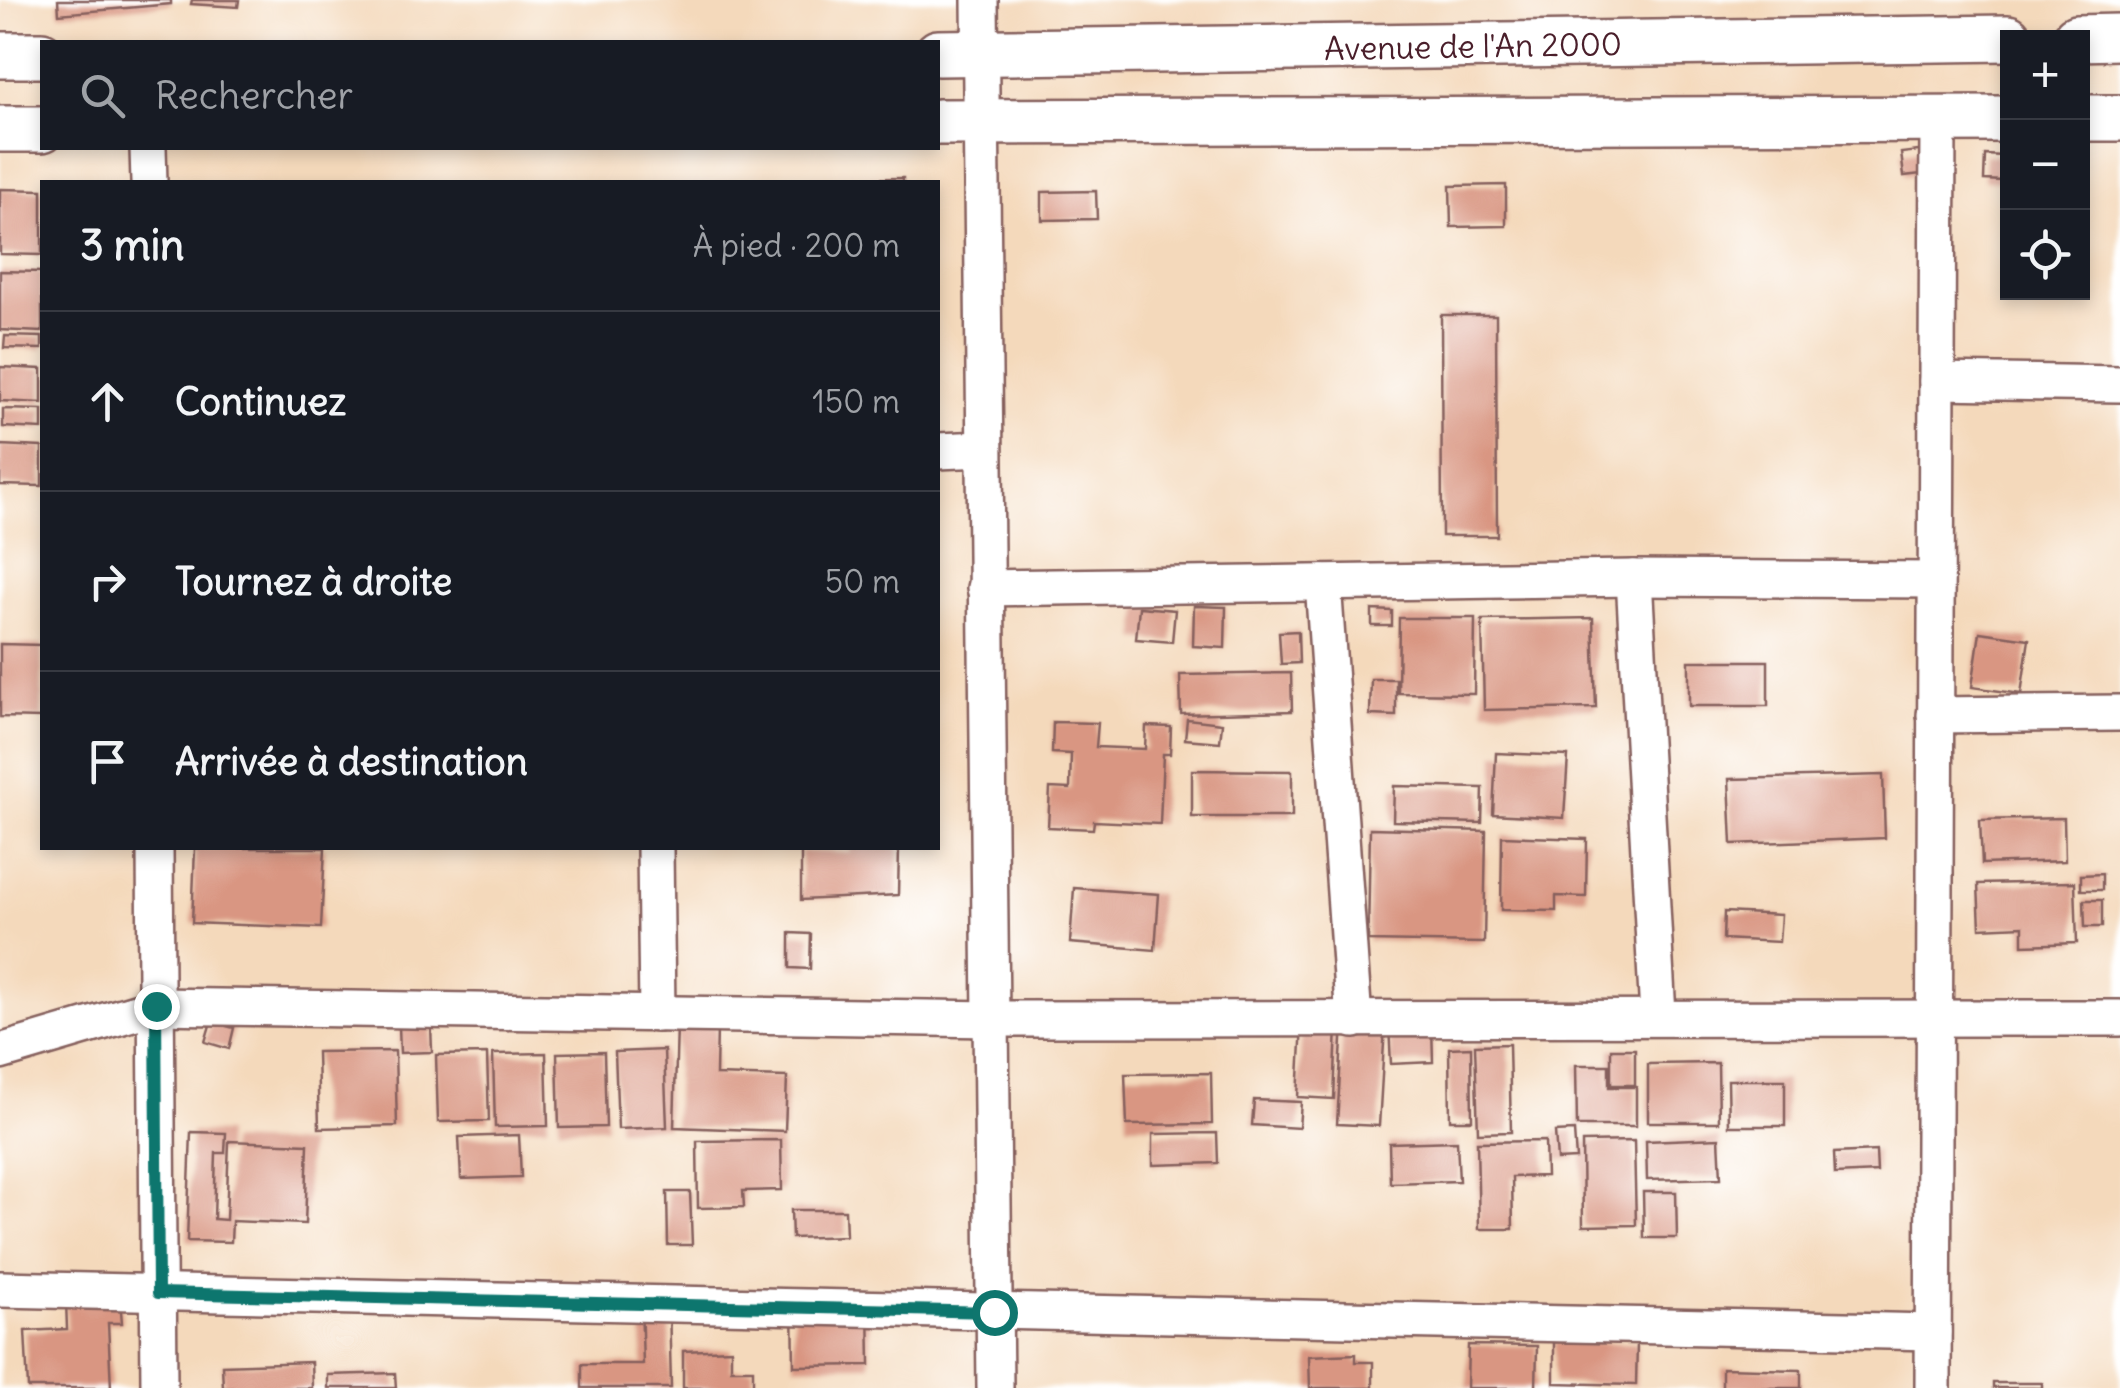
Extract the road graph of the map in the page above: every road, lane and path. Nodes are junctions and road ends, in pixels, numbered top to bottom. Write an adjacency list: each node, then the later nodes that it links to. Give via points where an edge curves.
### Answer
1 (980, 0): 5 (street)
2 (2120, 37): 4 (main road)
3 (2000, 38): 5 (main road, Avenue de l'An 2000)
4 (2090, 38)
5 (959, 53): 12 (street)
6 (0, 55): 7 (main road)
7 (40, 55)
8 (2000, 118): 11 (main road)
9 (2090, 118): 10 (main road)
10 (2120, 118)
11 (1938, 119): 12 (main road); 17 (street)
12 (959, 122): 19 (street)
13 (40, 129): 14 (main road)
14 (0, 130)
15 (148, 150): 16 (street)
16 (149, 180)
17 (1937, 381): 18 (street); 22 (street)
18 (2120, 384)
19 (984, 449): 20 (street); 24 (street)
20 (940, 451)
21 (1634, 578): 22 (street); 23 (street); 31 (street)
22 (1936, 580): 26 (street)
23 (1323, 583): 24 (street); 34 (street)
24 (985, 588): 33 (street)
25 (2120, 713): 26 (street)
26 (1935, 715): 35 (street)
27 (155, 850): 29 (street)
28 (656, 850): 30 (street)
29 (156, 1006): 30 (street); 36 (street); 38 (street)
30 (658, 1014): 33 (street)
31 (1658, 1016): 34 (street); 35 (street)
32 (2120, 1018): 35 (street)
33 (993, 1019): 34 (street); 39 (street)
34 (1354, 1020)
35 (1934, 1021): 40 (street)
36 (0, 1052)
37 (0, 1289): 38 (street)
38 (158, 1293): 39 (street); 41 (street)
39 (994, 1312): 40 (street); 42 (street)
40 (1933, 1332): 43 (street)
41 (159, 1388)
42 (994, 1388)
43 (1933, 1388)

